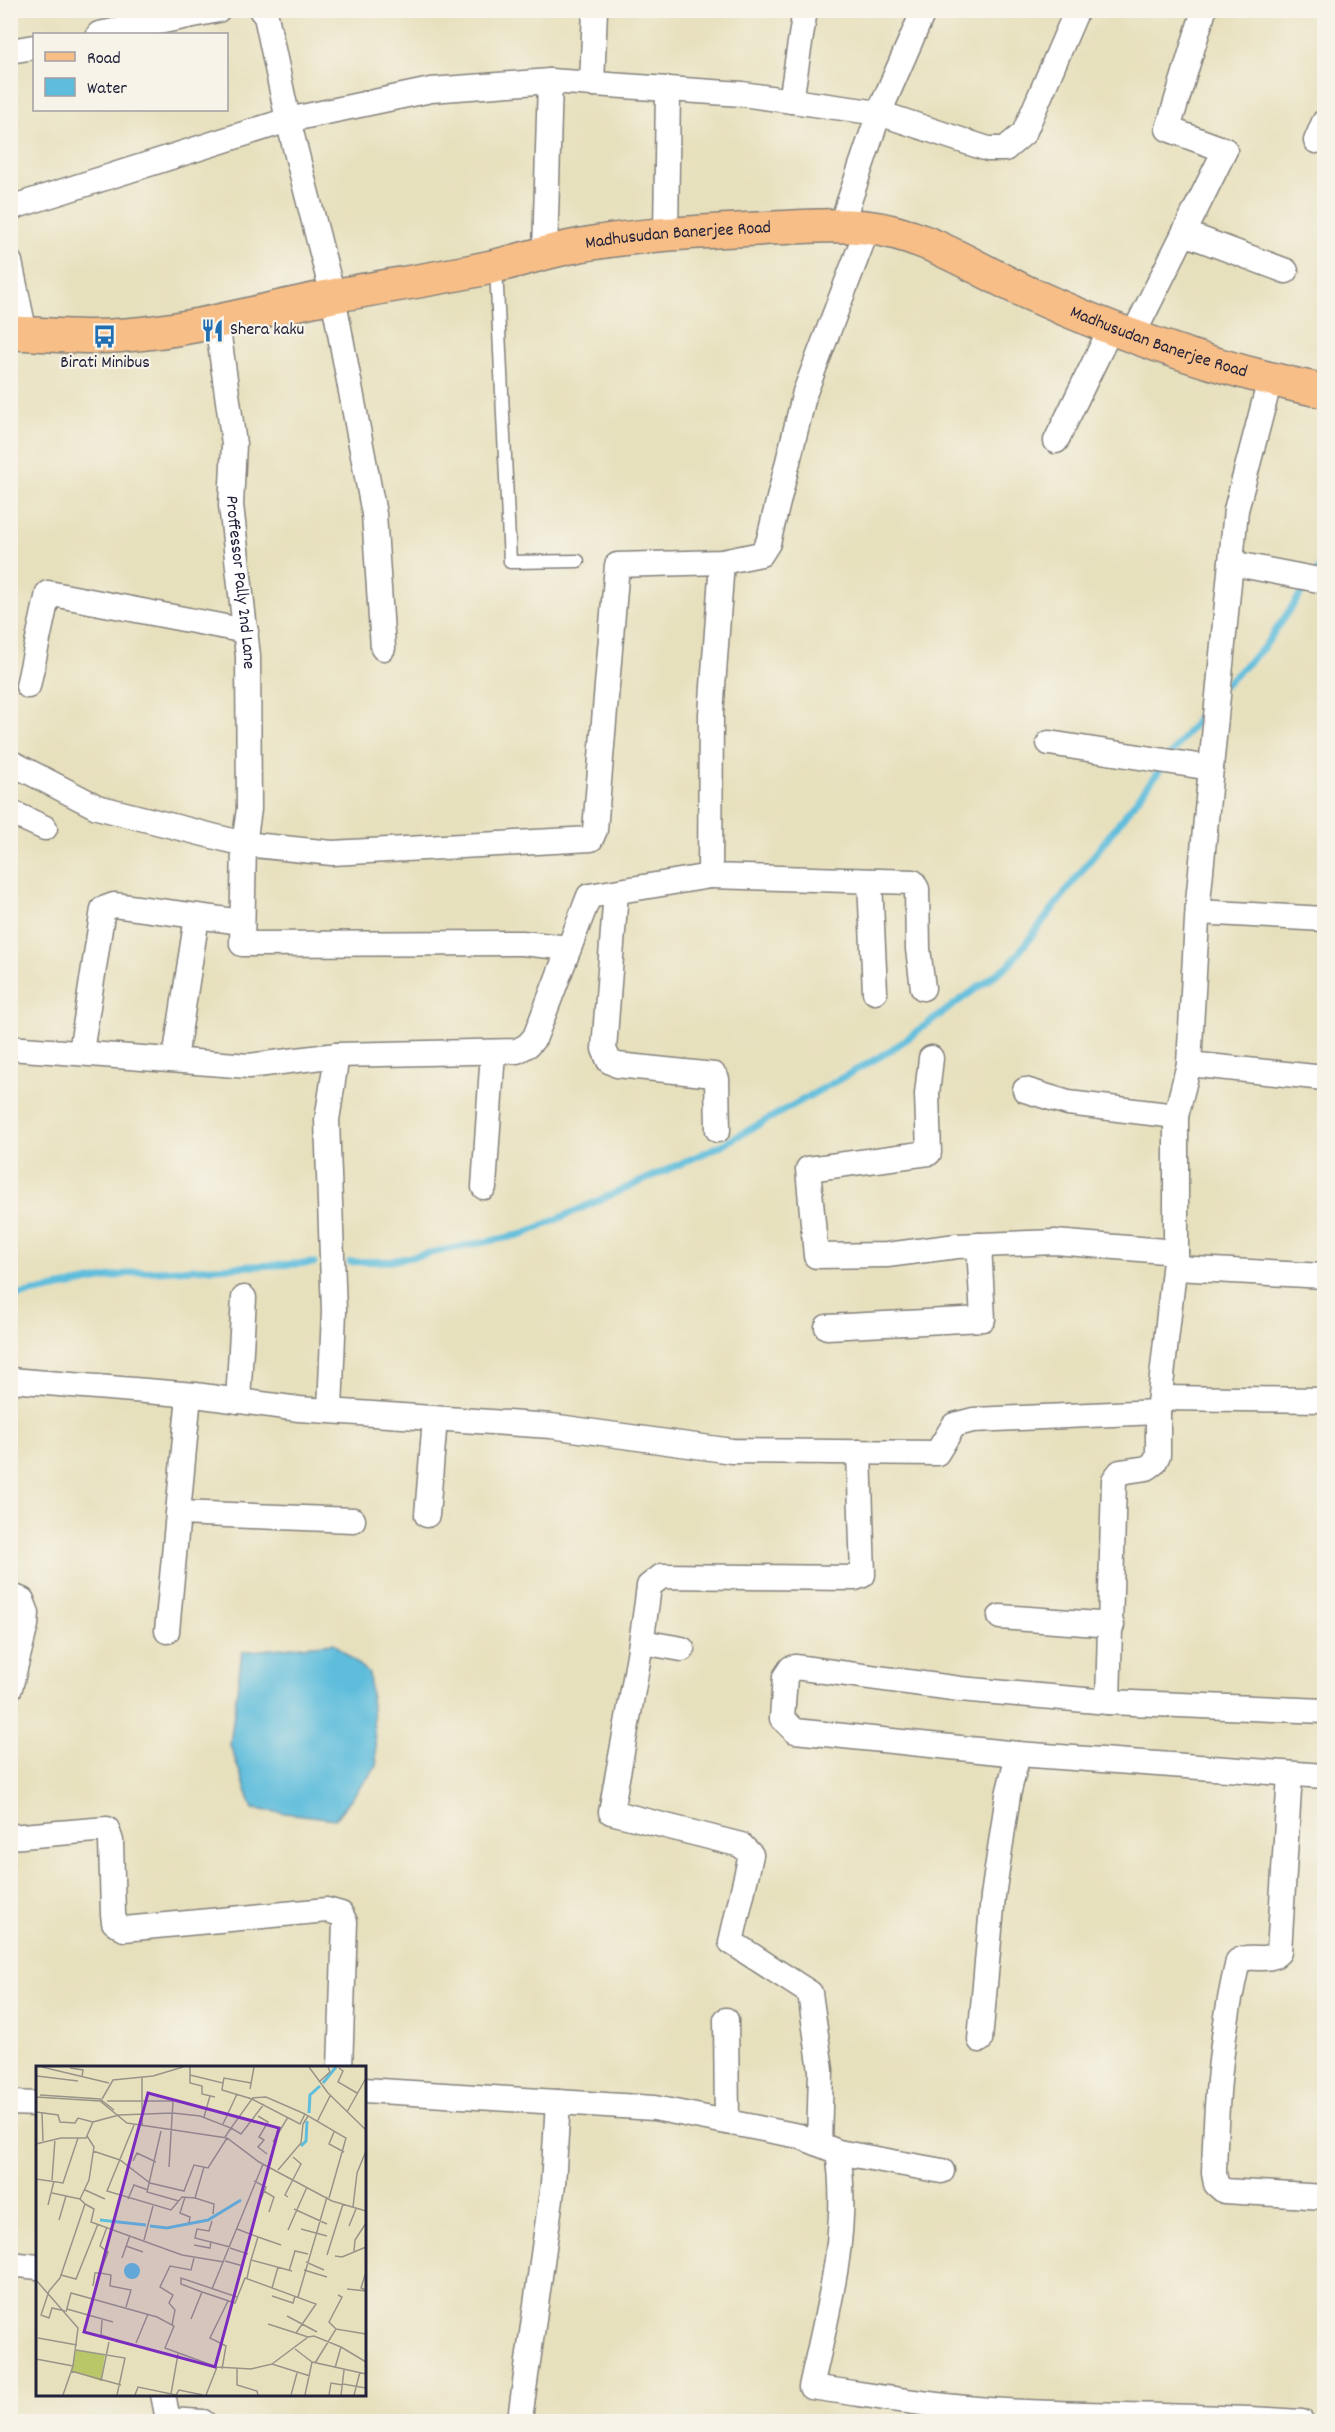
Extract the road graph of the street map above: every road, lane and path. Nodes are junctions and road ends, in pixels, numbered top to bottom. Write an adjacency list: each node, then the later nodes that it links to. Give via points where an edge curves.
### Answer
1 (218, 10): 8 (street)
2 (261, 10): 16 (street, via 266,16)
3 (595, 10): 12 (street)
4 (805, 10): 14 (street)
5 (924, 10): 15 (street)
6 (1077, 10): 15 (street, via 1024,133 1005,149 988,149)
7 (1204, 10): 19 (street, via 1168,129 1225,150)
8 (104, 33)
9 (33, 47): 10 (street)
10 (10, 51)
11 (550, 81): 12 (street); 16 (street, via 431,90); 21 (street)
12 (592, 84): 13 (street)
13 (669, 89): 14 (street); 20 (street)
14 (791, 101): 15 (street)
15 (879, 113): 18 (street)
16 (288, 120): 17 (street); 25 (street)
17 (10, 208)
18 (854, 226): 20 (main road, Madhusudan Banerjee Road); 27 (main road, Madhusudan Banerjee Road, via 917,238 1029,293); 33 (street, via 805,392 768,543 761,554)
19 (1184, 233): 24 (street); 27 (street)
20 (666, 234): 21 (main road, Madhusudan Banerjee Road)
21 (545, 252): 23 (main road, Madhusudan Banerjee Road)
22 (10, 262): 28 (street)
23 (496, 266): 25 (main road, Madhusudan Banerjee Road); 32 (lane, via 510,562)
24 (1286, 271)
25 (333, 296): 26 (main road, Madhusudan Banerjee Road); 37 (street, via 374,514)
26 (217, 322): 28 (main road, Madhusudan Banerjee Road, via 127,335); 36 (street, Proffessor Pally 2nd Lane, via 234,444 231,505)
27 (1123, 331): 29 (main road, Madhusudan Banerjee Road); 31 (street)
28 (18, 333)
29 (1270, 380): 30 (main road, Madhusudan Banerjee Road); 34 (street, via 1236,510)
30 (1324, 391)
31 (1056, 441)
32 (578, 561)
33 (722, 562): 44 (street, via 617,565 595,830 591,839 332,853); 45 (street, via 711,714)
34 (1231, 563): 35 (street); 41 (street)
35 (1317, 580)
36 (246, 631): 38 (street, via 48,593); 44 (street, Proffessor Pally 2nd Lane, via 249,809)
37 (383, 648)
38 (28, 687)
39 (1050, 743): 41 (street)
40 (10, 762): 44 (street, via 98,807)
41 (1211, 768): 48 (street)
42 (10, 812): 43 (street)
43 (45, 828)
44 (244, 844): 51 (street, Proffessor Pally 2nd Lane)
45 (710, 876): 46 (street); 47 (street)
46 (870, 881): 53 (street, via 912,882 916,886); 54 (street)
47 (616, 892): 52 (street, via 589,896); 65 (street, via 604,1049 607,1057 617,1065 714,1075)
48 (1198, 912): 50 (street); 61 (street)
49 (197, 917): 51 (street); 56 (street, via 114,905 102,909); 60 (street)
50 (1324, 918)
51 (242, 922): 52 (street, via 242,944 500,943)
52 (569, 948): 57 (street, via 535,1037 517,1050)
53 (923, 988)
54 (875, 992)
55 (10, 1048): 56 (street)
56 (81, 1052): 60 (street)
57 (493, 1053): 58 (street); 66 (street)
58 (337, 1055): 60 (street, via 249,1066); 77 (street, via 327,1120 334,1311)
59 (931, 1058): 67 (street, via 927,1094 929,1153 808,1169 816,1256 887,1255)
60 (175, 1059)
61 (1189, 1064): 62 (street); 64 (street)
62 (1324, 1078)
63 (1025, 1090): 64 (street, via 1068,1103)
64 (1176, 1116): 68 (street)
65 (718, 1130)
66 (484, 1186)
67 (979, 1245): 68 (street, via 1055,1242); 71 (street, via 983,1319)
68 (1176, 1260): 69 (street); 76 (street)
69 (1324, 1276)
70 (244, 1298): 75 (street)
71 (826, 1327)
72 (10, 1380): 73 (street)
73 (189, 1395): 75 (street); 80 (street)
74 (1324, 1400): 76 (street)
75 (238, 1401): 77 (street)
76 (1159, 1405): 79 (street, via 974,1420 954,1425 937,1453); 85 (street, via 1158,1455 1154,1463 1147,1468 1120,1472 1114,1480)
77 (330, 1410): 78 (street)
78 (435, 1419): 79 (street, via 551,1426 732,1451); 81 (street)
79 (860, 1452): 87 (street, via 863,1575 662,1576 649,1586)
80 (179, 1513): 82 (street); 86 (street)
81 (427, 1515)
82 (353, 1520)
83 (10, 1595): 89 (street, via 22,1600 27,1613)
84 (1000, 1617): 85 (street)
85 (1112, 1625): 90 (street)
86 (167, 1631)
87 (642, 1642): 88 (street); 104 (street, via 611,1812 741,1845 751,1855 731,1942 810,1994)
88 (682, 1649)
89 (10, 1688)
90 (1108, 1702): 91 (street); 92 (street, via 960,1689 795,1667 786,1677 782,1718 795,1731)
91 (1324, 1711)
92 (1018, 1754): 93 (street); 97 (street, via 993,1896)
93 (1290, 1774): 94 (street); 106 (street, via 1279,1952 1269,1958 1238,1961 1223,2032 1214,2173 1216,2184 1224,2191)
94 (1324, 1776)
95 (10, 1837): 98 (street, via 106,1829 111,1841 114,1922 124,1929 327,1910 341,1914 345,1922)
96 (726, 2020): 103 (street)
97 (980, 2040)
98 (340, 2066)
99 (366, 2090): 100 (street)
100 (558, 2102): 103 (street, via 654,2108); 110 (street, via 553,2184)
101 (10, 2103): 102 (street)
102 (36, 2104)
103 (727, 2122): 104 (street, via 799,2136)
104 (828, 2148): 105 (street); 111 (street, via 841,2171 837,2269 812,2387)
105 (942, 2171)
106 (1324, 2197)
107 (10, 2264): 108 (street)
108 (36, 2267)
109 (163, 2396): 112 (street, via 168,2420)
110 (520, 2410)
111 (951, 2414): 113 (street, via 1006,2411 1212,2415)
112 (203, 2421)
113 (1302, 2421)

